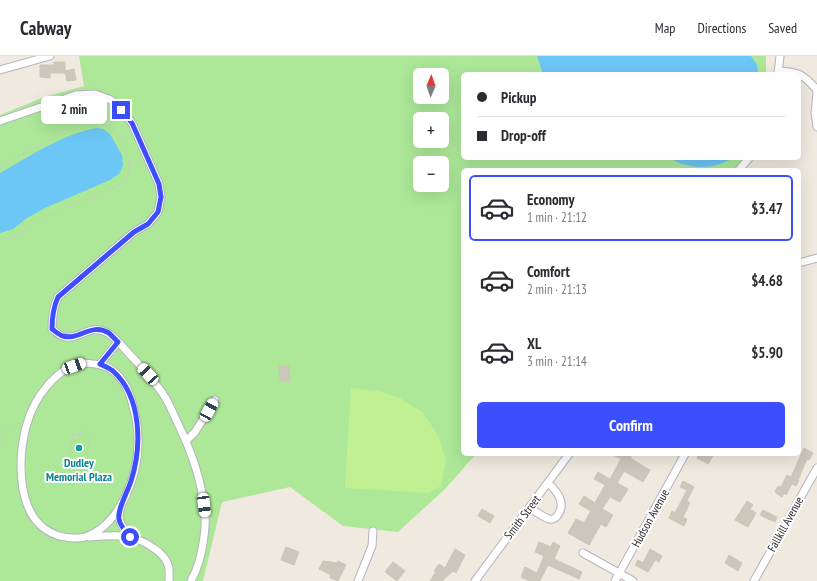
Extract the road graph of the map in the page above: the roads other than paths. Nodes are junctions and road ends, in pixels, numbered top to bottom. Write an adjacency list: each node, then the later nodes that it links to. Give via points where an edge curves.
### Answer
1 (50, 56): 3 (street)
2 (780, 56): 4 (street)
3 (0, 70)
4 (778, 72)
5 (801, 74): 6 (street)
6 (817, 91): 8 (street)
7 (0, 121): 13 (street, via 76,96 95,94 110,100 132,123 159,184 161,197 158,212 148,224 134,232 58,297 52,318 52,329 61,336 72,338 99,330 109,333)
8 (817, 127)
9 (747, 160): 10 (street)
10 (741, 168)
11 (817, 258): 12 (street)
12 (801, 262)
13 (118, 342): 14 (street); 16 (street, via 164,395)
14 (100, 364): 21 (street, via 112,370 122,381 136,416 137,459); 25 (street, via 84,363 66,369 48,385 34,404 22,450 21,474 30,511 40,525 52,534)
15 (215, 400): 16 (street, via 195,432)
16 (186, 441): 29 (street, via 195,464 206,518 197,567)
17 (568, 456): 20 (street, Smith Street)
18 (684, 456): 27 (street, Hudson Avenue)
19 (817, 468): 34 (street, Fallkill Avenue)
20 (548, 483): 22 (street, Smith Street); 22 (street, via 555,489 562,503 557,517 549,520)
21 (123, 501): 24 (street, via 118,519); 25 (street, via 99,531)
22 (529, 508): 31 (street, Smith Street)
23 (373, 531): 30 (street, via 372,546)
24 (130, 537): 25 (street, via 111,535); 28 (street, via 147,543 160,553 168,566)
25 (84, 538)
26 (583, 553): 27 (street)
27 (619, 573): 32 (street, Hudson Avenue); 33 (street)
28 (168, 581)
29 (191, 581)
30 (358, 581)
31 (475, 581)
32 (615, 581)
33 (633, 581)
34 (754, 581)

